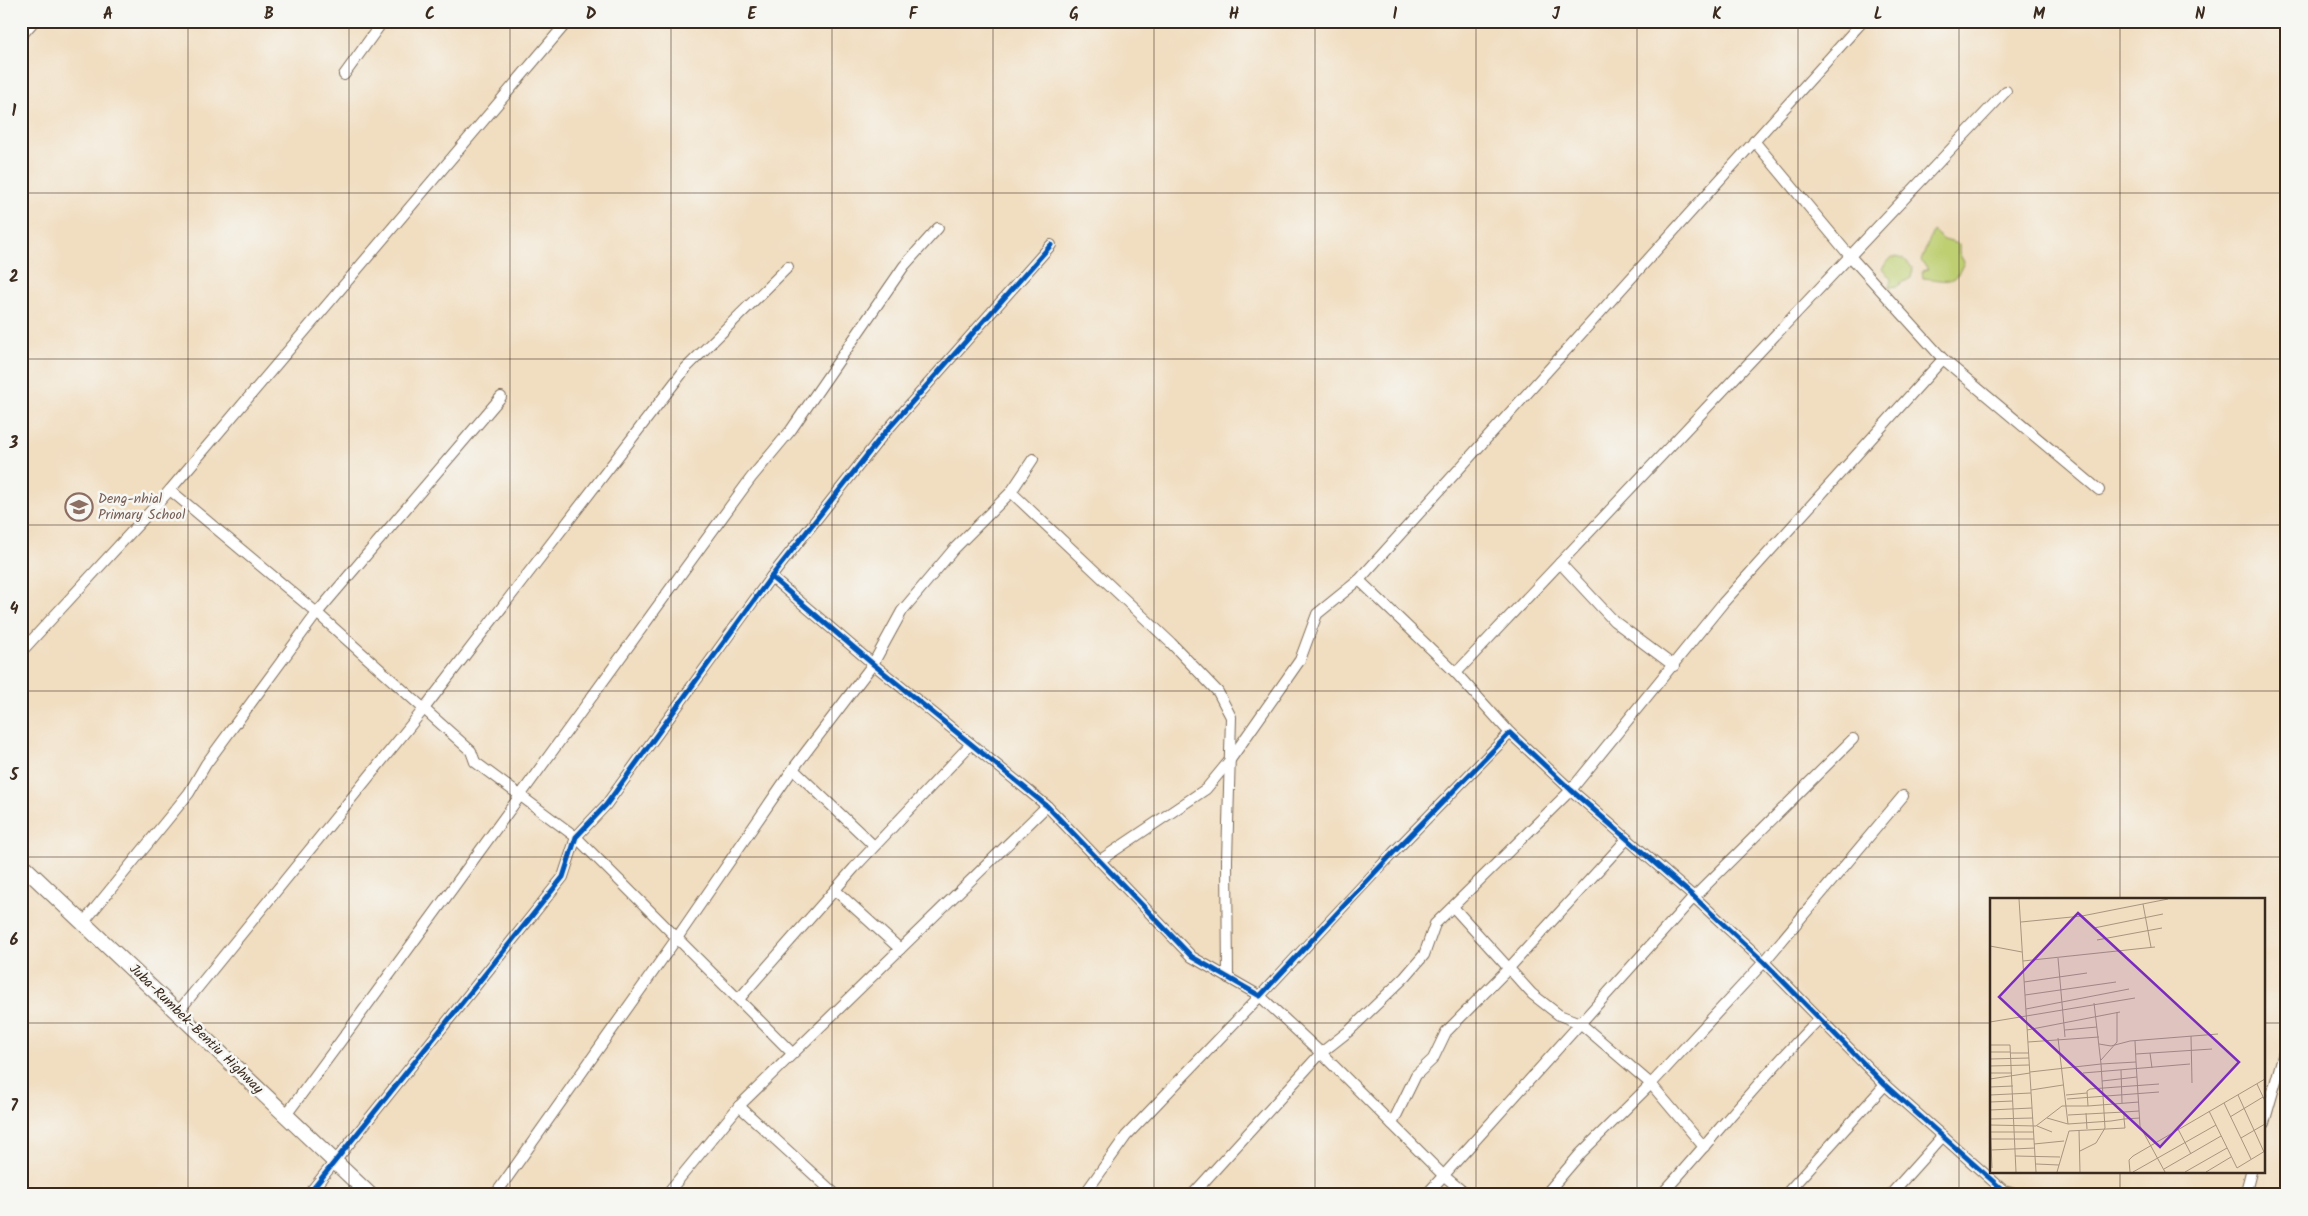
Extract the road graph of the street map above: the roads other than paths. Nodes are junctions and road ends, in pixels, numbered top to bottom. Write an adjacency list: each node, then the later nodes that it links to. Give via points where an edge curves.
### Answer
1 (34, 21): 5 (street)
2 (383, 21): 6 (street)
3 (568, 21): 16 (street)
4 (1863, 21): 8 (street)
5 (21, 36)
6 (344, 75)
7 (2006, 91): 11 (street)
8 (1754, 141): 11 (street); 21 (street)
9 (938, 228): 34 (street, via 904,266 791,430 745,486)
10 (1051, 245): 20 (street, via 882,436)
11 (1849, 255): 13 (street); 19 (street)
12 (788, 267): 27 (street, via 686,368)
13 (1943, 359): 17 (street); 25 (street, via 1724,603)
14 (501, 397): 22 (street)
15 (1032, 459): 18 (street)
16 (170, 490): 22 (street); 23 (street)
17 (2098, 490)
18 (1011, 492): 24 (street, via 954,548 902,611); 31 (street, via 1171,643 1218,692 1232,717)
19 (1560, 563): 25 (street, via 1614,621); 26 (street)
20 (771, 577): 24 (street); 37 (street, via 606,805)
21 (1359, 580): 26 (street); 31 (street, via 1317,614 1300,660)
22 (317, 613): 27 (street); 45 (street, via 206,764 189,793)
23 (21, 652)
24 (872, 664): 30 (street); 32 (street)
25 (1674, 666): 33 (street)
26 (1456, 673): 28 (street)
27 (423, 710): 34 (street, via 471,751 475,762); 53 (street)
28 (1510, 733): 33 (street); 51 (street, via 1392,853)
29 (1853, 739): 43 (street)
30 (971, 744): 36 (street); 39 (street)
31 (1230, 760): 40 (street, via 1206,789); 50 (street)
32 (793, 770): 39 (street); 46 (street)
33 (1571, 790): 38 (street); 44 (street)
34 (519, 796): 37 (street); 62 (street)
35 (1903, 796): 48 (street)
36 (1047, 806): 40 (street); 47 (street)
37 (576, 837): 46 (street); 67 (street, via 563,877)
38 (1626, 839): 43 (street); 49 (street)
39 (874, 846): 42 (street)
40 (1099, 861): 50 (street, via 1192,957)
41 (21, 864): 45 (main road, Juba-Rumbek-Bentiu Highway)
42 (835, 890): 47 (street); 52 (street)
43 (1694, 897): 48 (street); 55 (street)
44 (1454, 908): 49 (street); 58 (street, via 1435,924 1424,955 1405,977)
45 (84, 922): 53 (main road, Juba-Rumbek-Bentiu Highway)
46 (677, 938): 52 (street); 72 (street)
47 (900, 949): 57 (street)
48 (1764, 962): 54 (street); 59 (street)
49 (1509, 968): 55 (street, via 1532,994 1559,1015); 64 (street, via 1446,1032 1433,1059 1416,1074)
50 (1228, 978): 51 (street)
51 (1260, 996): 58 (street); 75 (street, via 1126,1136)
52 (739, 999): 57 (street)
53 (178, 1012): 62 (main road, Juba-Rumbek-Bentiu Highway)
54 (1819, 1019): 60 (street); 66 (street, via 1782,1056)
55 (1580, 1023): 59 (street); 69 (street)
56 (2287, 1042): 63 (street)
57 (792, 1053): 61 (street)
58 (1321, 1053): 64 (street); 76 (street)
59 (1651, 1084): 66 (street); 79 (street, via 1581,1153)
60 (1885, 1085): 65 (street); 81 (street)
61 (739, 1106): 73 (street); 74 (street)
62 (286, 1115): 67 (main road, Juba-Rumbek-Bentiu Highway)
63 (2266, 1117)
64 (1392, 1124): 69 (street)
65 (1943, 1136): 82 (street); 83 (street, via 2004,1191)
66 (1704, 1147): 80 (street)
67 (334, 1161): 70 (street); 71 (main road, Juba-Rumbek-Bentiu Highway)
68 (2250, 1174): 84 (street)
69 (1443, 1175): 77 (street); 78 (street)
70 (308, 1195)
71 (370, 1195)
72 (495, 1195)
73 (666, 1195)
74 (836, 1195)
75 (1084, 1195)
76 (1192, 1195)
77 (1426, 1195)
78 (1467, 1195)
79 (1545, 1195)
80 (1661, 1195)
81 (1785, 1195)
82 (1890, 1195)
83 (2018, 1195)
84 (2245, 1195)

